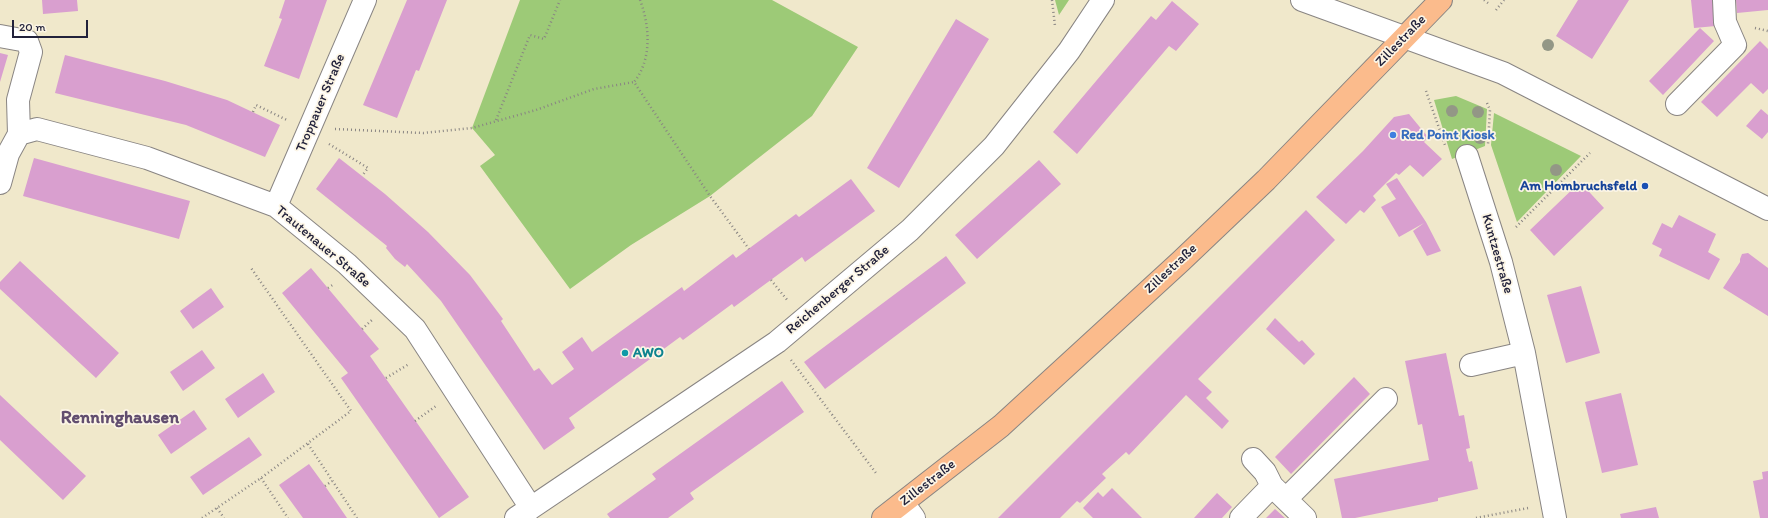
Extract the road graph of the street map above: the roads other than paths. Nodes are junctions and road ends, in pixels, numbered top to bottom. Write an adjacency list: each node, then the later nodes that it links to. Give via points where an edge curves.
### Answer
1 (365, 0): 12 (street, Troppauer Straße, via 316,136)
2 (1103, 0): 20 (street, Reichenberger Straße, via 1069,51 994,146 910,230 777,342)
3 (1302, 0): 7 (street)
4 (1441, 0): 7 (main road, Zillestraße)
5 (1724, 0): 8 (street, via 1725,22 1735,45)
6 (0, 36): 9 (street, via 27,41 31,52 18,100)
7 (1403, 38): 13 (street, via 1512,77); 19 (main road, Zillestraße, via 1266,180)
8 (1677, 104)
9 (19, 134): 11 (street, via 8,154); 12 (street, Trautenauer Straße, via 38,129 147,158)
10 (1468, 156): 14 (street, Kuntzestraße, via 1501,262)
11 (0, 182)
12 (276, 206): 20 (street, Trautenauer Straße, via 348,264 415,329)
13 (1768, 209)
14 (1524, 353): 15 (street); 24 (street, Kuntzestraße)
15 (1471, 365)
16 (1386, 399): 18 (street)
17 (1253, 459): 18 (street)
18 (1279, 492): 22 (street); 23 (street)
19 (909, 510): 21 (main road, Zillestraße)
20 (523, 513)
21 (883, 518)
22 (1241, 518)
23 (1305, 518)
24 (1555, 518)

